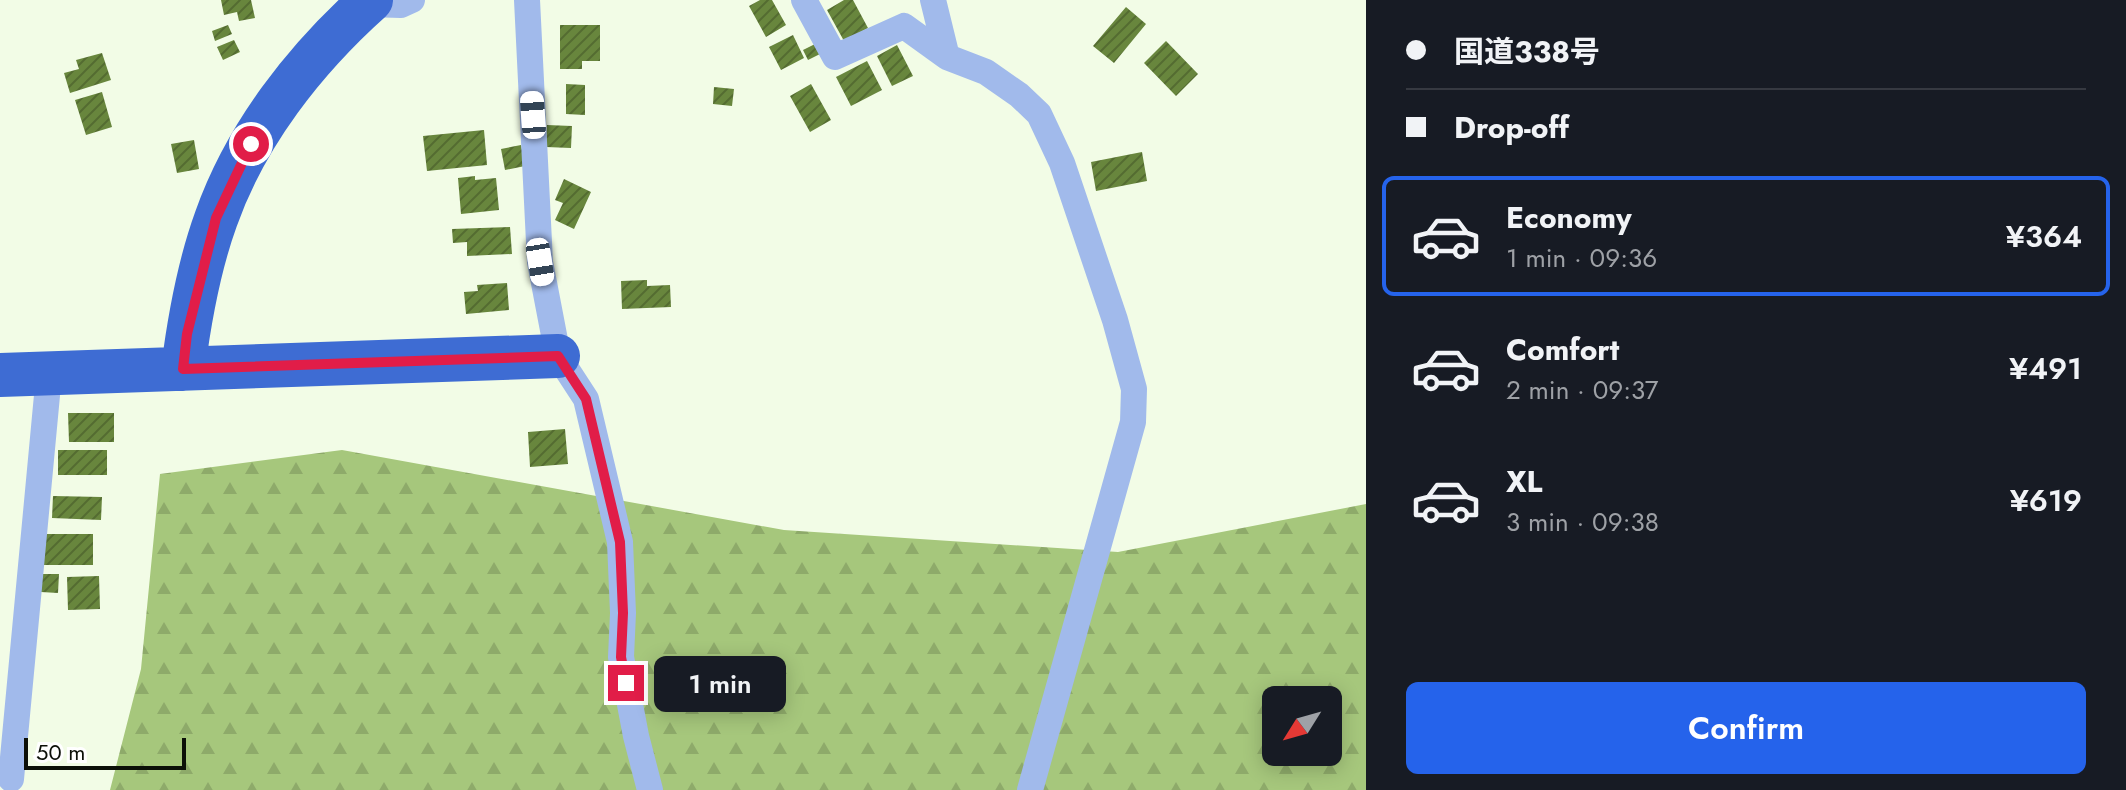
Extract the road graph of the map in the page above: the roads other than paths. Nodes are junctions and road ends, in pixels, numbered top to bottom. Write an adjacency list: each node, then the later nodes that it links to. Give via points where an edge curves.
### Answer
1 (412, 0): 5 (street, via 401,5)
2 (527, 0): 7 (street, via 540,262)
3 (804, 0): 6 (street, via 835,57 904,26)
4 (933, 0): 6 (street)
5 (369, 2): 8 (highway, via 295,78 251,144 216,218)
6 (947, 57): 13 (street, via 986,72 1039,114 1083,222 1134,389 1133,422)
7 (558, 356): 8 (highway); 12 (street, via 586,399 620,542 621,657)
8 (183, 369): 9 (highway)
9 (49, 374): 10 (highway); 11 (street)
10 (0, 375)
11 (11, 779)
12 (650, 790)
13 (1030, 790)

